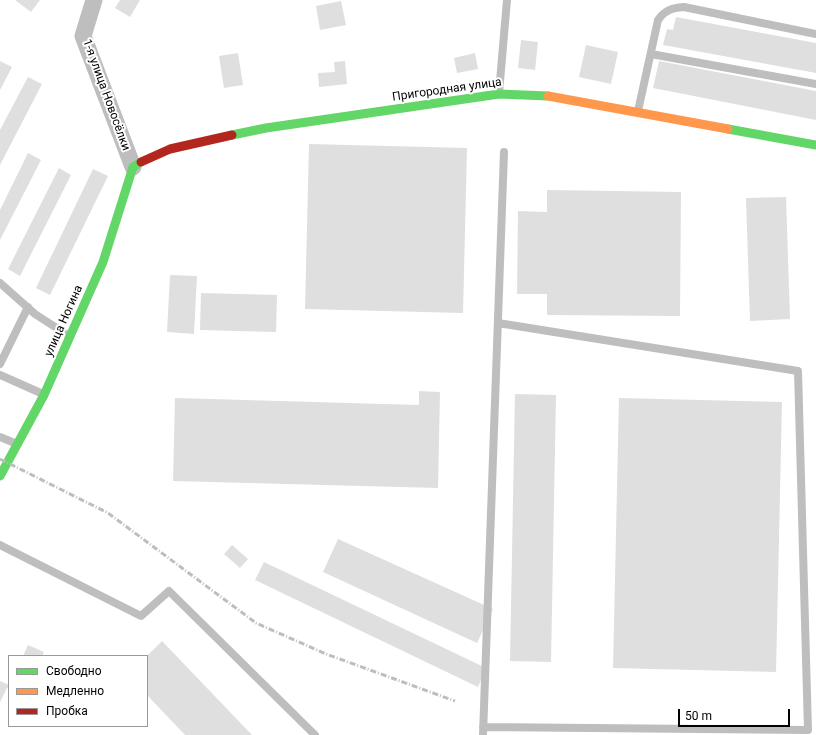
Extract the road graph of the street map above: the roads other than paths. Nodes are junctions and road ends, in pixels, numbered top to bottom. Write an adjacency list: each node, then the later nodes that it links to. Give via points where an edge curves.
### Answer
1 (94, 0): 10 (street, 1-я улица Новосёлки, via 83,36)
2 (507, 0): 6 (lane)
3 (816, 34): 4 (lane, via 684,7 672,8 663,12 658,20)
4 (651, 54): 5 (lane); 7 (lane)
5 (816, 84)
6 (499, 94): 7 (street, Пригородная улица, via 539,94); 10 (street, Пригородная улица, via 266,128 170,149)
7 (638, 111): 8 (street, Пригородная улица)
8 (816, 145)
9 (504, 152): 13 (lane)
10 (133, 168): 14 (street, улица Ногина, via 103,262)
11 (0, 283): 12 (lane)
12 (28, 307): 14 (lane); 15 (lane)
13 (498, 323): 22 (lane); 22 (lane, via 798,371 808,730)
14 (70, 337): 17 (street, улица Ногина)
15 (0, 364)
16 (0, 375): 17 (lane)
17 (44, 395): 19 (street, улица Ногина)
18 (0, 437): 19 (lane)
19 (17, 445): 20 (street, улица Ногина)
20 (0, 476)
21 (0, 546): 23 (lane, via 141,616 169,591)
22 (483, 731)
23 (315, 735)

